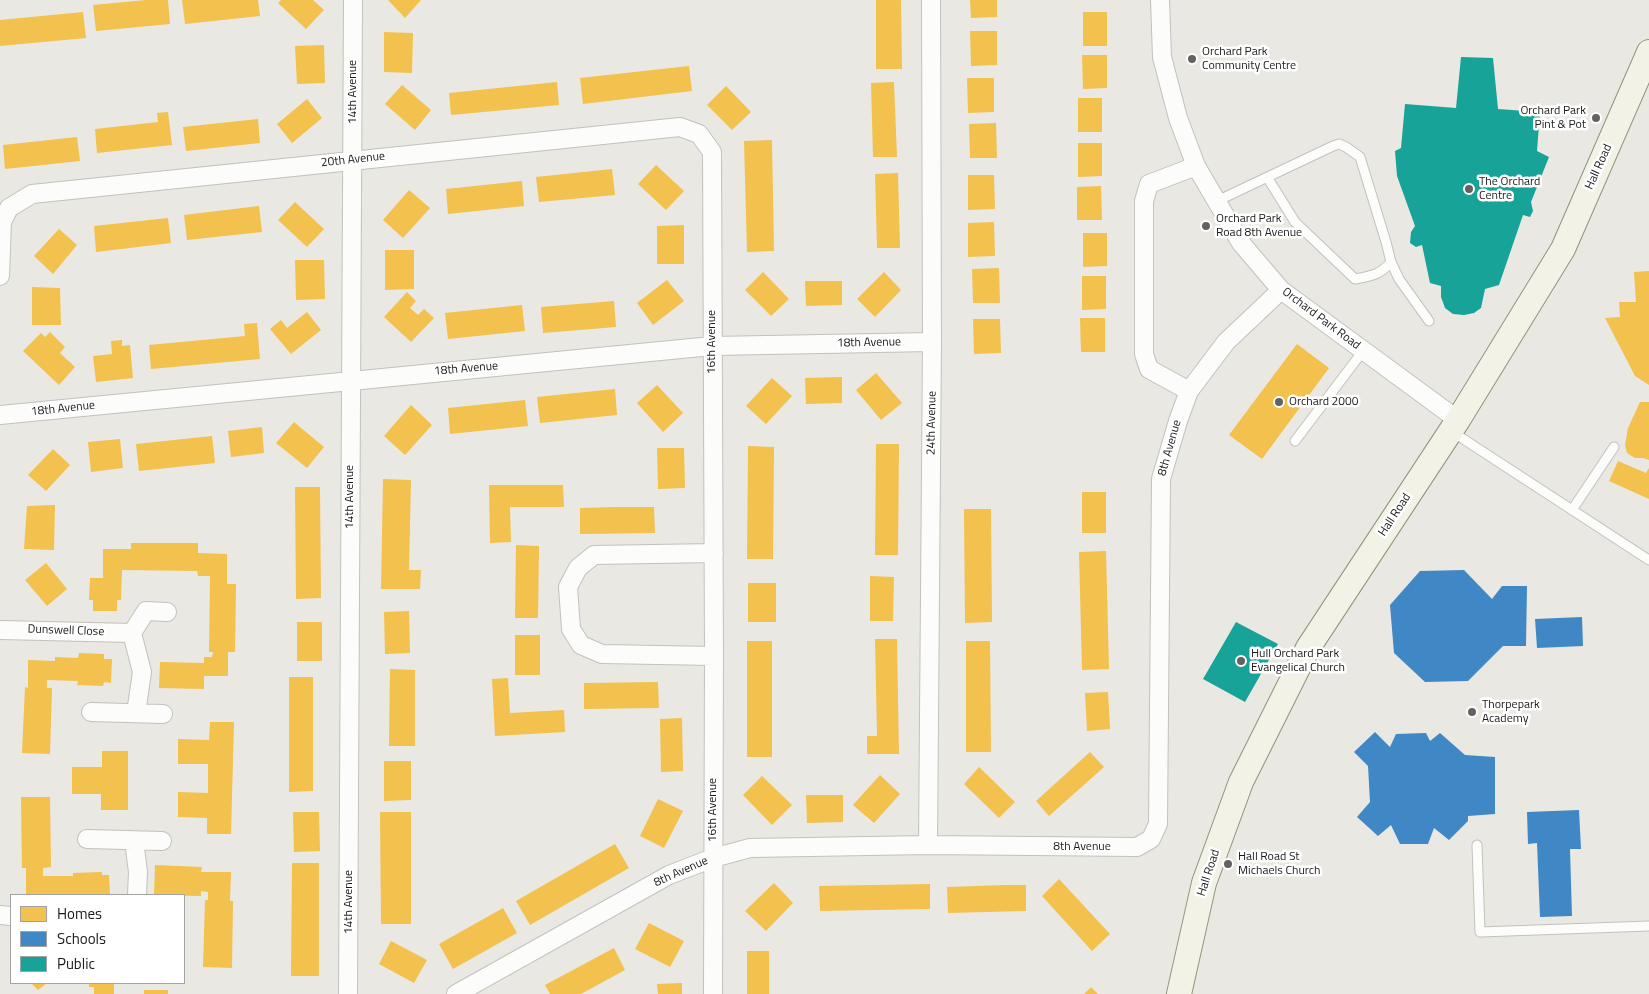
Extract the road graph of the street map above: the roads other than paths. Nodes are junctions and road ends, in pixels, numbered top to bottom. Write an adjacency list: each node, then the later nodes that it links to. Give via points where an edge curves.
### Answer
1 (353, 0): 6 (street, 14th Avenue)
2 (931, 0): 14 (street, 24th Avenue)
3 (1160, 0): 7 (street, Orchard Park Road, via 1162,57 1178,118)
4 (1649, 52): 20 (street, Hall Road, via 1563,249)
5 (699, 134): 6 (street, 20th Avenue, via 680,127); 15 (street, 16th Avenue, via 712,152)
6 (352, 160): 11 (street, 20th Avenue, via 32,194 9,208 2,222); 17 (street, 14th Avenue)
7 (1196, 166): 9 (street, Orchard Park Road); 18 (street, via 1149,184 1144,201 1144,354 1149,369)
8 (1268, 177): 9 (lane); 10 (lane, via 1295,222 1355,279 1384,271); 10 (lane, via 1332,146 1346,147 1360,157)
9 (1217, 201): 12 (street, Orchard Park Road, via 1241,243)
10 (1391, 262): 13 (lane, via 1399,279)
11 (0, 276)
12 (1281, 290): 16 (street, Orchard Park Road); 18 (street, 8th Avenue, via 1226,342)
13 (1429, 320)
14 (932, 342): 15 (street, 18th Avenue); 36 (street, 24th Avenue)
15 (712, 346): 17 (street, 18th Avenue); 24 (street, 16th Avenue)
16 (1363, 351): 20 (street, Orchard Park Road); 21 (lane)
17 (351, 380): 19 (street, 18th Avenue); 41 (street, 14th Avenue)
18 (1189, 391): 36 (street, 8th Avenue, via 1161,479 1158,824 1151,839 1137,847)
19 (0, 415)
20 (1454, 426): 23 (lane); 44 (street, Hall Road, via 1308,648 1241,782 1204,883)
21 (1295, 441)
22 (1614, 447): 23 (lane)
23 (1572, 510): 25 (lane)
24 (714, 554): 29 (street, 16th Avenue); 29 (street, via 594,555 578,568 568,587 571,628 581,645 602,654)
25 (1649, 560)
26 (167, 612): 28 (street, via 146,611)
27 (0, 630): 28 (street, Dunswell Close)
28 (132, 633): 31 (street, via 142,672)
29 (714, 656): 38 (street, 16th Avenue)
30 (91, 712): 31 (street)
31 (136, 713): 32 (street)
32 (163, 714)
33 (88, 839): 34 (street)
34 (134, 841): 35 (street); 39 (street)
35 (162, 841)
36 (928, 845): 38 (street, 8th Avenue, via 750,848)
37 (1477, 846): 40 (lane, via 1480,932)
38 (713, 858): 42 (street, 8th Avenue, via 669,875); 43 (street, 16th Avenue)
39 (137, 894)
40 (1649, 926)
41 (348, 994)
42 (456, 994)
43 (713, 994)
44 (1179, 994)

